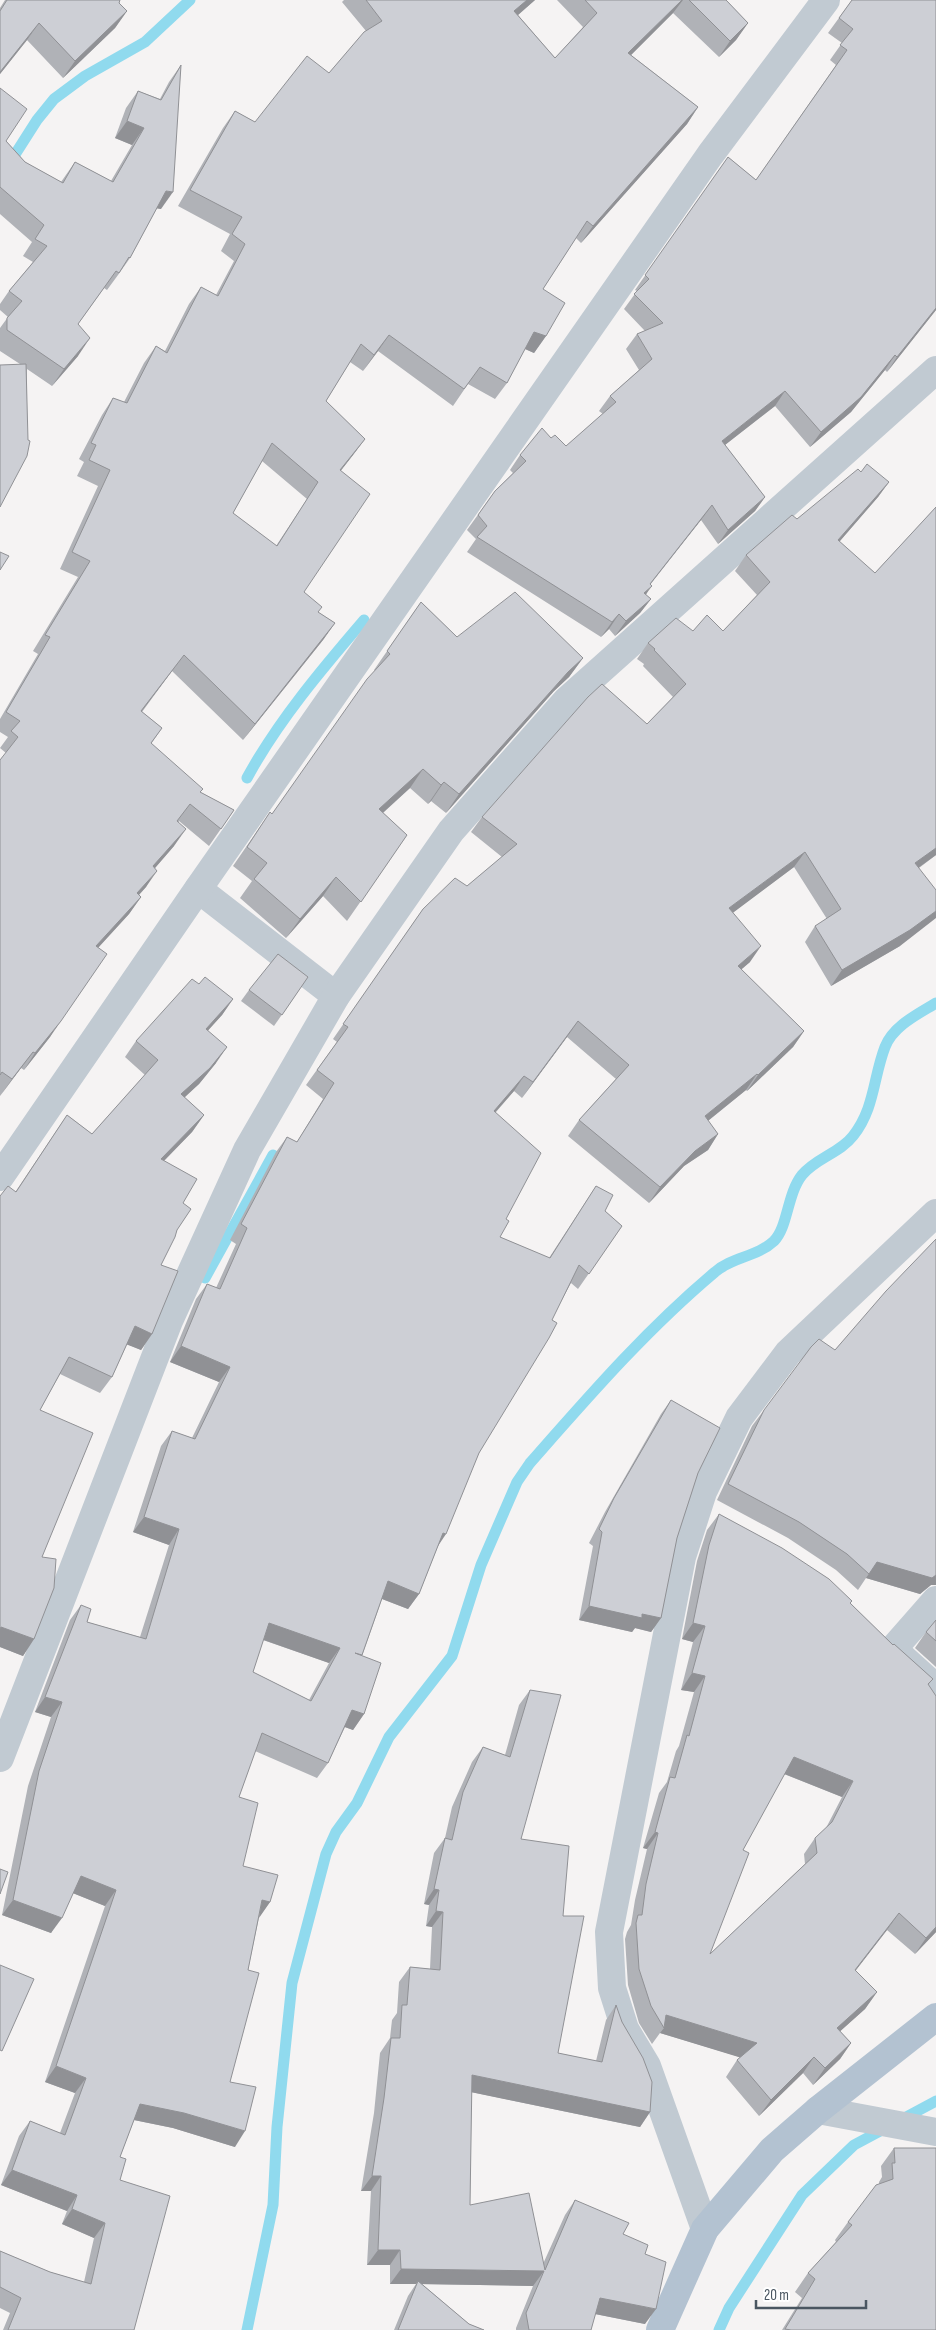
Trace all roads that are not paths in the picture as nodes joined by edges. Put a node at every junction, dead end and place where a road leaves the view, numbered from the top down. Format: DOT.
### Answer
graph roads {
  1 [pos="826,0"];
  2 [pos="936,370"];
  3 [pos="198,889"];
  4 [pos="336,996"];
  5 [pos="0,1177"];
  6 [pos="936,1212"];
  7 [pos="698,1507"];
  8 [pos="722,1520"];
  9 [pos="936,1600"];
  10 [pos="936,1688"];
  11 [pos="0,1758"];
  12 [pos="936,2017"];
  13 [pos="818,2110"];
  14 [pos="936,2132"];
  15 [pos="705,2229"];
  16 [pos="660,2330"];
  1 -- 3 [label="street"];
  2 -- 4 [label="street"];
  3 -- 4 [label="street"];
  3 -- 5 [label="street"];
  4 -- 11 [label="street"];
  6 -- 7 [label="street"];
  7 -- 8 [label="street"];
  7 -- 15 [label="street"];
  9 -- 10 [label="street"];
  12 -- 13 [label="main road"];
  13 -- 14 [label="street"];
  13 -- 15 [label="main road"];
  15 -- 16 [label="main road"];
}
